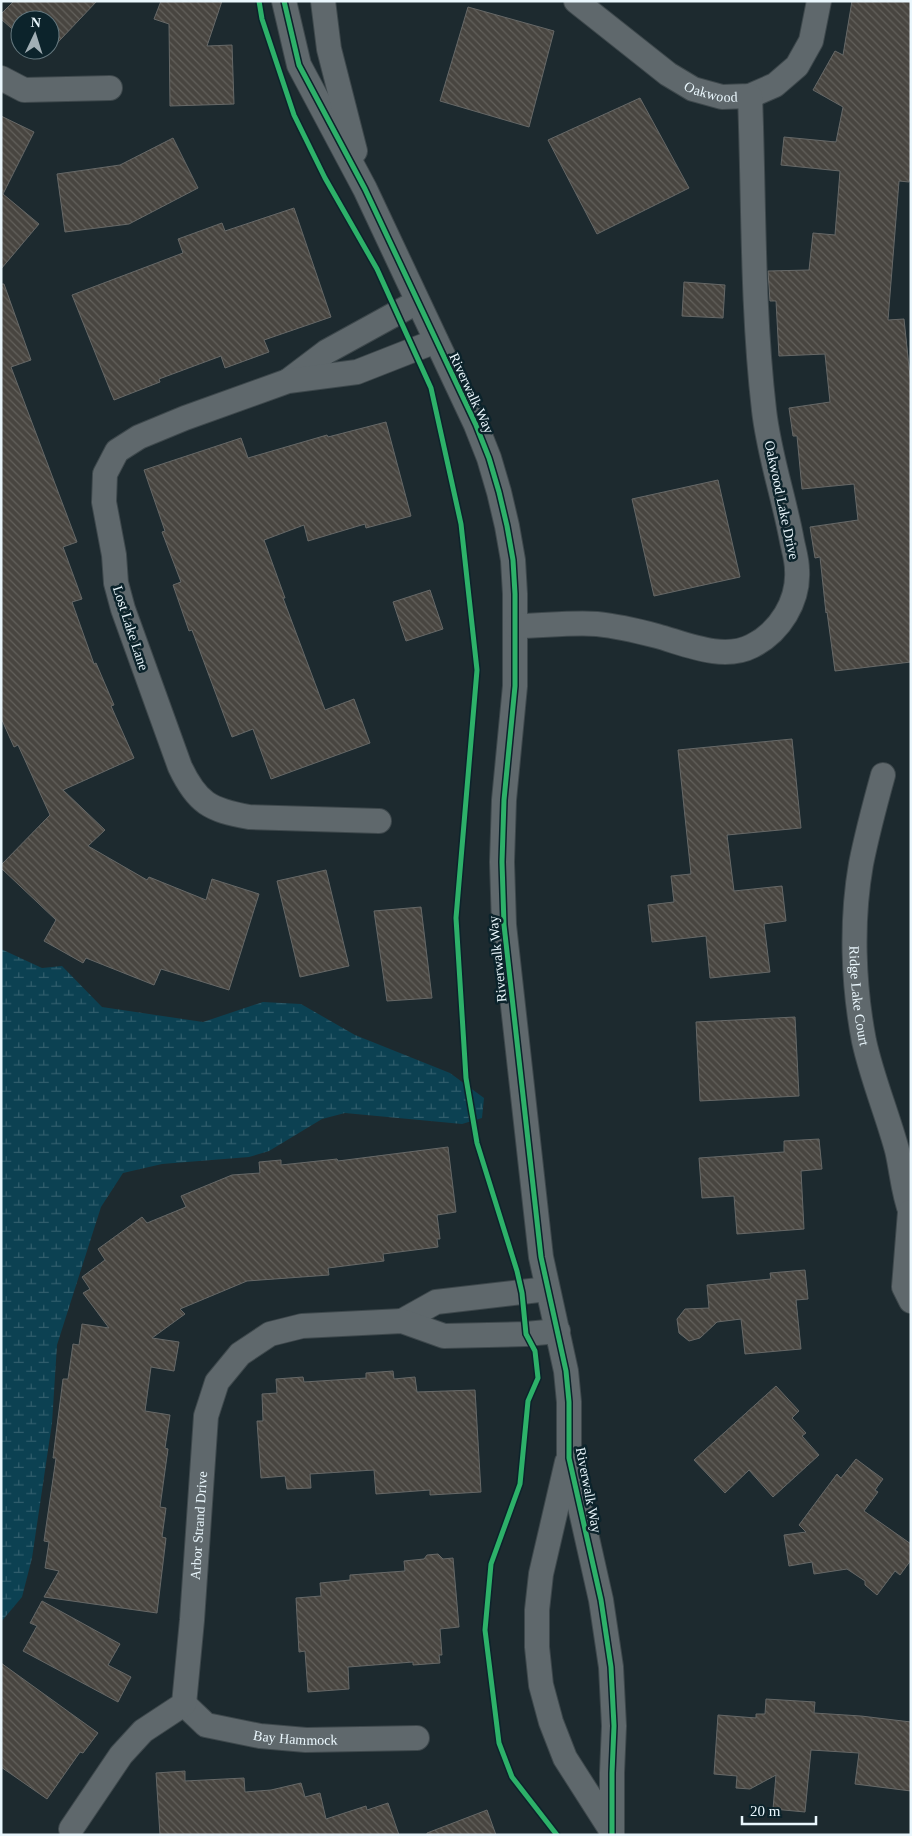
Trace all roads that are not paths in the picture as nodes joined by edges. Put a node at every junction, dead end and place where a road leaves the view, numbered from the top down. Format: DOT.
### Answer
graph roads {
  1 [pos="284,1"];
  2 [pos="323,1"];
  3 [pos="576,1"];
  4 [pos="819,1"];
  5 [pos="1,78"];
  6 [pos="110,88"];
  7 [pos="750,96"];
  8 [pos="365,189"];
  9 [pos="417,302"];
  10 [pos="436,341"];
  11 [pos="288,381"];
  12 [pos="516,626"];
  13 [pos="883,775"];
  14 [pos="379,821"];
  15 [pos="910,1212"];
  16 [pos="547,1290"];
  17 [pos="911,1301"];
  18 [pos="402,1322"];
  19 [pos="558,1331"];
  20 [pos="568,1458"];
  21 [pos="184,1704"];
  22 [pos="417,1738"];
  23 [pos="71,1829"];
  24 [pos="611,1832"];
  1 -- 8 [label="street, Riverwalk Way"];
  2 -- 8 [label="street, Riverwalk Way"];
  3 -- 7 [label="street, Oakwood"];
  4 -- 7 [label="street, Oakwood"];
  5 -- 6 [label="street"];
  7 -- 12 [label="street, Oakwood Lake Drive"];
  8 -- 9 [label="street, Riverwalk Way"];
  9 -- 10 [label="street, Riverwalk Way"];
  9 -- 11 [label="street, Lost Lake Lane"];
  10 -- 11 [label="street, Lost Lake Lane"];
  10 -- 12 [label="street, Riverwalk Way"];
  11 -- 14 [label="street, Lost Lake Lane"];
  12 -- 16 [label="street, Riverwalk Way"];
  13 -- 15 [label="street, Ridge Lake Court"];
  15 -- 17 [label="street, Ridge Lake Court"];
  16 -- 18 [label="street, Arbor Strand Drive"];
  16 -- 19 [label="street, Riverwalk Way"];
  18 -- 19 [label="street, Arbor Strand Drive"];
  18 -- 21 [label="street, Arbor Strand Drive"];
  19 -- 20 [label="street, Riverwalk Way"];
  20 -- 24 [label="street, Riverwalk Way"];
  20 -- 24 [label="street, Riverwalk Way"];
  21 -- 22 [label="street, Bay Hammock"];
  21 -- 23 [label="street"];
}
